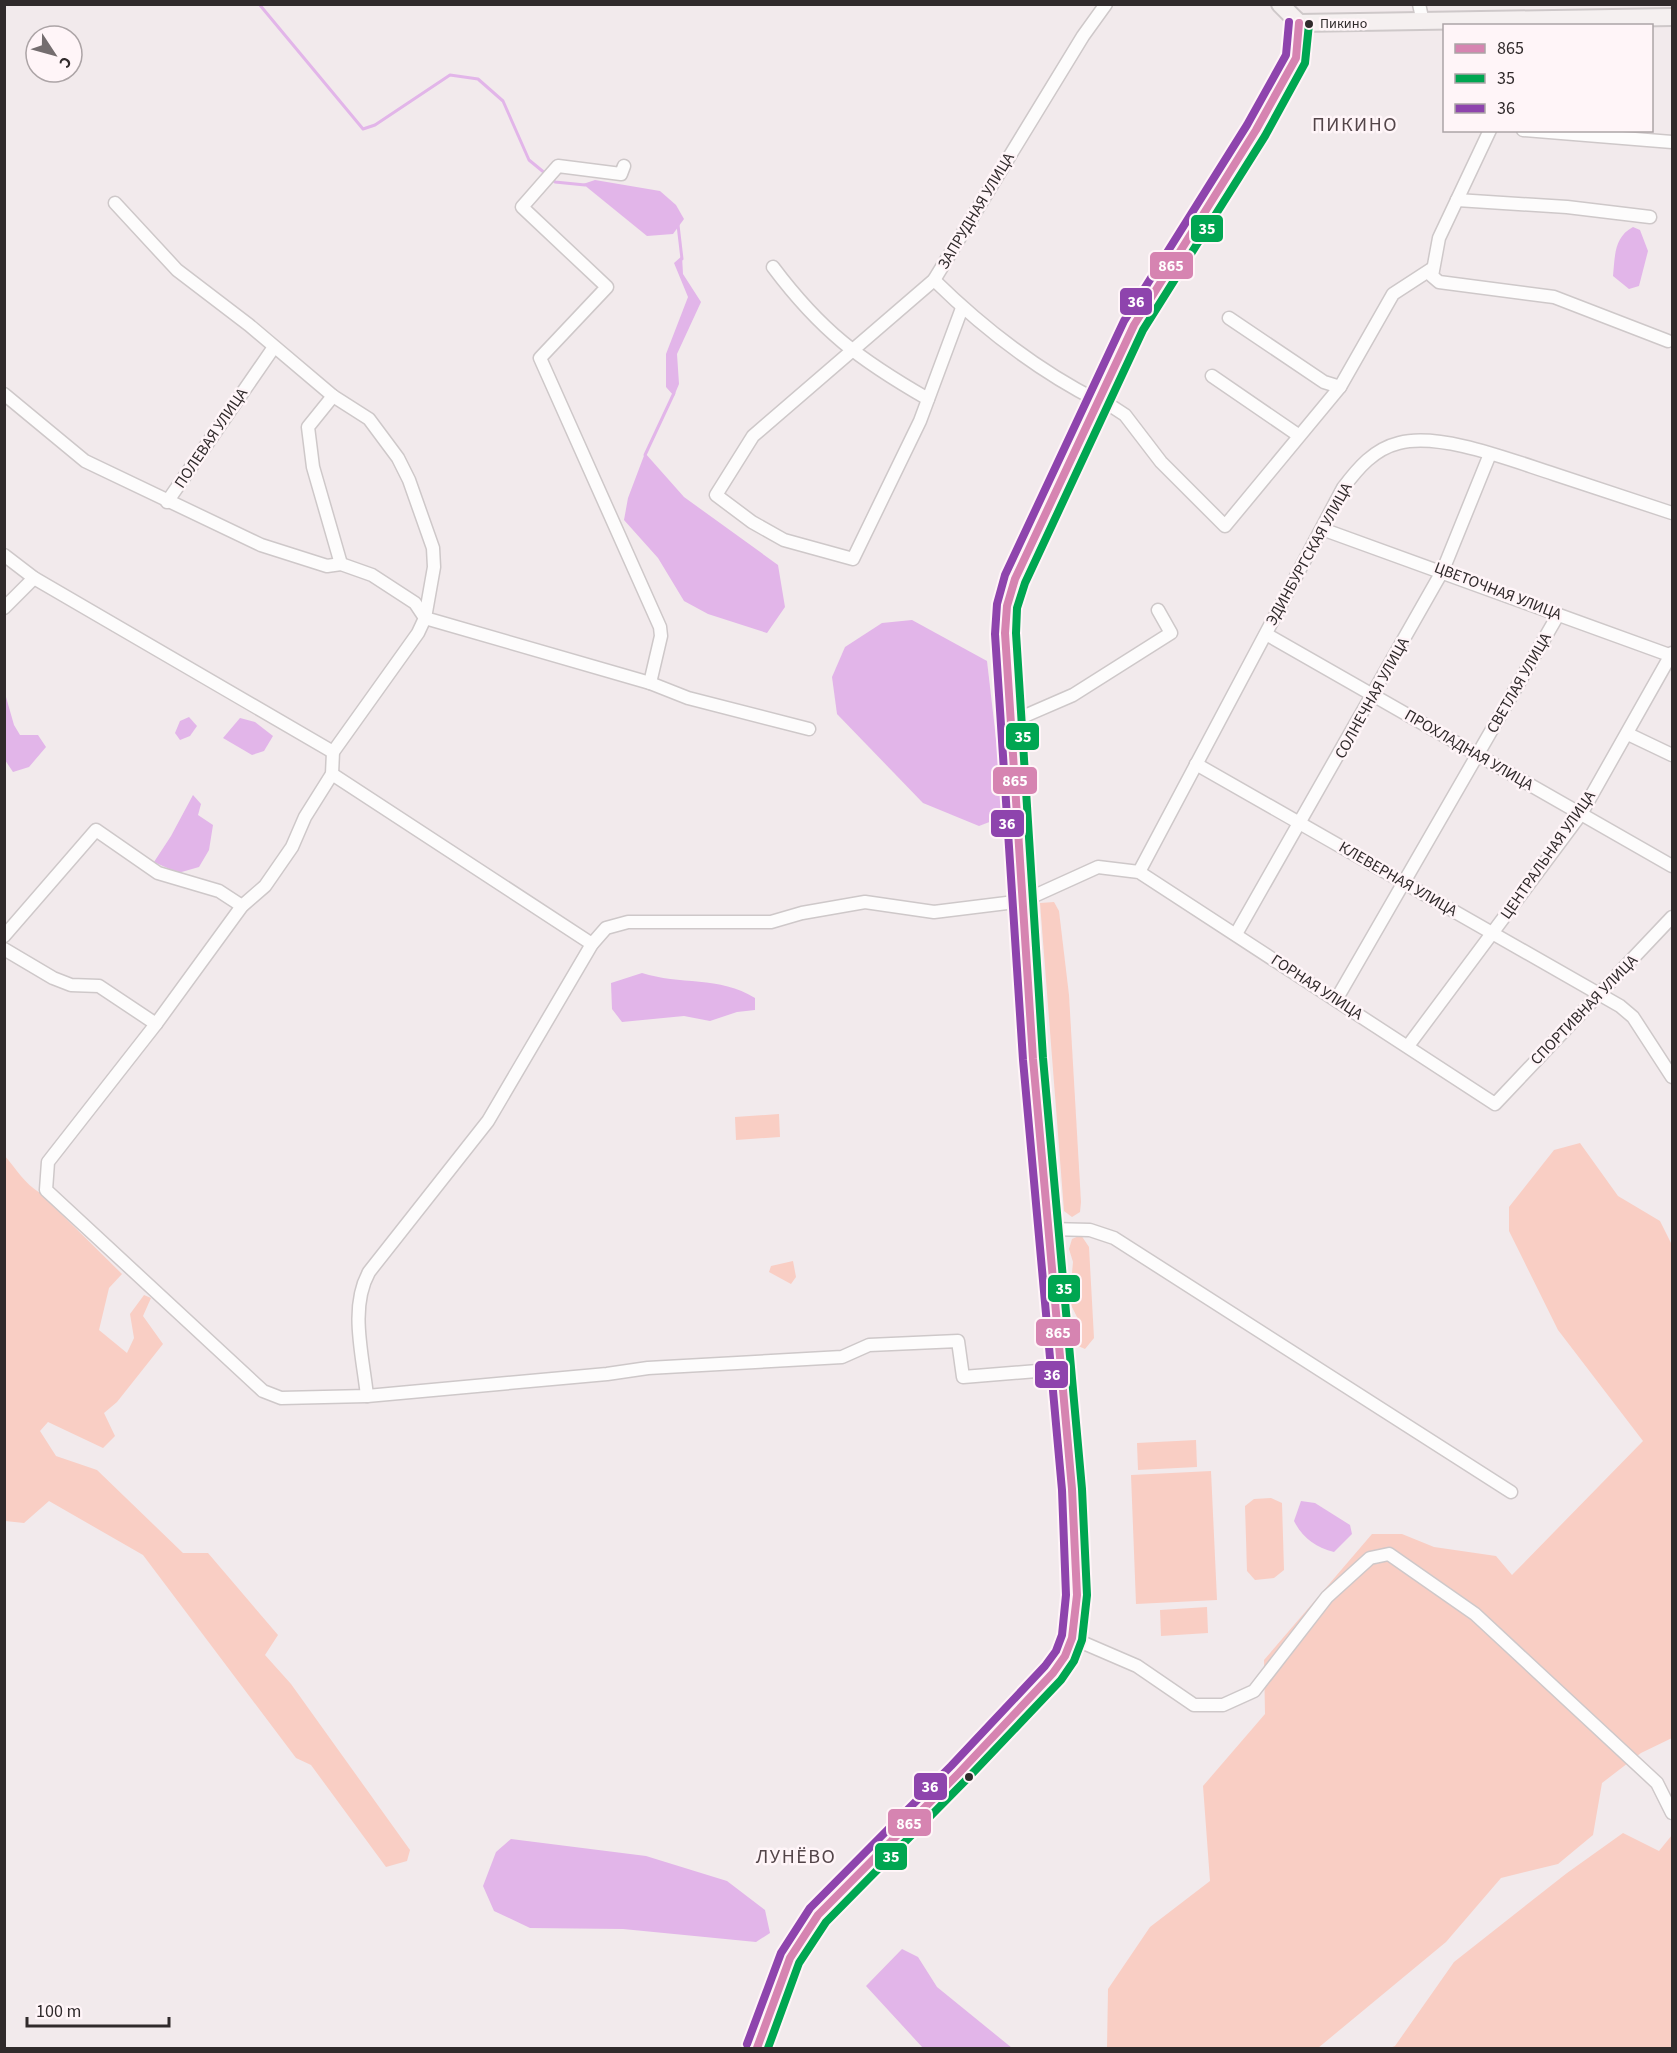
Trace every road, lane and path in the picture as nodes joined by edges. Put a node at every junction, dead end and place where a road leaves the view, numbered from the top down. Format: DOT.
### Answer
graph roads {
  1 [pos="1106,4"];
  2 [pos="1280,4"];
  3 [pos="1419,4"];
  4 [pos="1647,11"];
  5 [pos="1672,17"];
  6 [pos="1299,22"];
  7 [pos="1423,22"];
  8 [pos="1501,22"];
  9 [pos="1489,132"];
  10 [pos="1548,132"];
  11 [pos="1672,142"];
  12 [pos="624,166"];
  13 [pos="1457,200"];
  14 [pos="114,203"];
  15 [pos="1650,217"];
  16 [pos="773,267"];
  17 [pos="1433,268"];
  18 [pos="934,280"];
  19 [pos="962,308"];
  20 [pos="1229,318"];
  21 [pos="1668,341"];
  22 [pos="274,346"];
  23 [pos="850,350"];
  24 [pos="1212,376"];
  25 [pos="1340,387"];
  26 [pos="4,394"];
  27 [pos="333,396"];
  28 [pos="928,399"];
  29 [pos="1098,399"];
  30 [pos="1298,435"];
  31 [pos="1490,453"];
  32 [pos="167,502"];
  33 [pos="1672,513"];
  34 [pos="1322,529"];
  35 [pos="4,555"];
  36 [pos="341,564"];
  37 [pos="1443,570"];
  38 [pos="34,578"];
  39 [pos="4,608"];
  40 [pos="1158,610"];
  41 [pos="1558,615"];
  42 [pos="425,618"];
  43 [pos="1266,634"];
  44 [pos="1672,655"];
  45 [pos="650,683"];
  46 [pos="1374,695"];
  47 [pos="1013,722"];
  48 [pos="809,729"];
  49 [pos="1628,734"];
  50 [pos="333,753"];
  51 [pos="1477,755"];
  52 [pos="1672,755"];
  53 [pos="1196,764"];
  54 [pos="332,774"];
  55 [pos="1581,814"];
  56 [pos="1301,824"];
  57 [pos="1672,866"];
  58 [pos="1139,872"];
  59 [pos="1403,883"];
  60 [pos="1023,901"];
  61 [pos="242,906"];
  62 [pos="1672,917"];
  63 [pos="1492,933"];
  64 [pos="1236,934"];
  65 [pos="4,936"];
  66 [pos="592,944"];
  67 [pos="4,949"];
  68 [pos="1599,994"];
  69 [pos="1336,1000"];
  70 [pos="156,1024"];
  71 [pos="1408,1046"];
  72 [pos="1672,1077"];
  73 [pos="1495,1104"];
  74 [pos="1049,1229"];
  75 [pos="1061,1369"];
  76 [pos="366,1396"];
  77 [pos="1511,1492"];
  78 [pos="1072,1638"];
  79 [pos="1672,1813"];
  80 [pos="757,2049"];
  1 -- 18 [label="street, ЗАПРУДНАЯ УЛИЦА"];
  2 -- 6 [label="main road"];
  3 -- 7 [label="street"];
  4 -- 5 [label="main road"];
  4 -- 8 [label="main road"];
  6 -- 7 [label="main road"];
  6 -- 29 [label="street"];
  7 -- 8 [label="main road"];
  9 -- 13 [label="street"];
  10 -- 11 [label="street"];
  12 -- 45 [label="street"];
  13 -- 15 [label="street"];
  13 -- 17 [label="street"];
  14 -- 22 [label="street"];
  16 -- 23 [label="street"];
  17 -- 21 [label="street"];
  17 -- 25 [label="street"];
  18 -- 19 [label="street"];
  18 -- 23 [label="street, ЗАПРУДНАЯ УЛИЦА"];
  19 -- 28 [label="street"];
  19 -- 29 [label="street"];
  20 -- 25 [label="street"];
  22 -- 27 [label="street"];
  22 -- 32 [label="street, ПОЛЕВАЯ УЛИЦА"];
  23 -- 28 [label="street"];
  23 -- 28 [label="street, ЗАПРУДНАЯ УЛИЦА"];
  24 -- 30 [label="street"];
  25 -- 30 [label="street"];
  26 -- 32 [label="street"];
  27 -- 36 [label="street"];
  27 -- 42 [label="street"];
  29 -- 30 [label="street"];
  29 -- 47 [label="street"];
  31 -- 33 [label="street, ЭДИНБУРГСКАЯ УЛИЦА"];
  31 -- 34 [label="street, ЭДИНБУРГСКАЯ УЛИЦА"];
  31 -- 37 [label="street, СОЛНЕЧНАЯ УЛИЦА"];
  32 -- 36 [label="street"];
  34 -- 37 [label="street, ЦВЕТОЧНАЯ УЛИЦА"];
  34 -- 43 [label="street, ЭДИНБУРГСКАЯ УЛИЦА"];
  35 -- 38 [label="street"];
  36 -- 42 [label="street"];
  37 -- 41 [label="street, ЦВЕТОЧНАЯ УЛИЦА"];
  37 -- 46 [label="street, СОЛНЕЧНАЯ УЛИЦА"];
  38 -- 39 [label="street"];
  38 -- 50 [label="street"];
  40 -- 47 [label="street"];
  41 -- 44 [label="street, ЦВЕТОЧНАЯ УЛИЦА"];
  41 -- 51 [label="street, СВЕТЛАЯ УЛИЦА"];
  42 -- 45 [label="street"];
  42 -- 50 [label="street"];
  43 -- 46 [label="street, ПРОХЛАДНАЯ УЛИЦА"];
  43 -- 53 [label="street, ЭДИНБУРГСКАЯ УЛИЦА"];
  44 -- 49 [label="street, ЦЕНТРАЛЬНАЯ УЛИЦА"];
  45 -- 48 [label="street"];
  46 -- 51 [label="street, ПРОХЛАДНАЯ УЛИЦА"];
  46 -- 56 [label="street, СОЛНЕЧНАЯ УЛИЦА"];
  47 -- 60 [label="street"];
  49 -- 52 [label="street"];
  49 -- 55 [label="street, ЦЕНТРАЛЬНАЯ УЛИЦА"];
  50 -- 54 [label="street"];
  51 -- 55 [label="street, ПРОХЛАДНАЯ УЛИЦА"];
  51 -- 59 [label="street, СВЕТЛАЯ УЛИЦА"];
  53 -- 56 [label="street, КЛЕВЕРНАЯ УЛИЦА"];
  53 -- 58 [label="street, ЭДИНБУРГСКАЯ УЛИЦА"];
  54 -- 61 [label="street"];
  54 -- 66 [label="street"];
  55 -- 57 [label="street, ПРОХЛАДНАЯ УЛИЦА"];
  55 -- 63 [label="street, ЦЕНТРАЛЬНАЯ УЛИЦА"];
  56 -- 59 [label="street, КЛЕВЕРНАЯ УЛИЦА"];
  56 -- 64 [label="street, СОЛНЕЧНАЯ УЛИЦА"];
  58 -- 60 [label="street"];
  58 -- 64 [label="street, ГОРНАЯ УЛИЦА"];
  59 -- 63 [label="street, КЛЕВЕРНАЯ УЛИЦА"];
  59 -- 69 [label="street, СВЕТЛАЯ УЛИЦА"];
  60 -- 66 [label="street"];
  60 -- 74 [label="street"];
  61 -- 65 [label="street"];
  61 -- 70 [label="street"];
  62 -- 68 [label="street, СПОРТИВНАЯ УЛИЦА"];
  63 -- 68 [label="street, КЛЕВЕРНАЯ УЛИЦА"];
  63 -- 71 [label="street, ЦЕНТРАЛЬНАЯ УЛИЦА"];
  64 -- 69 [label="street, ГОРНАЯ УЛИЦА"];
  66 -- 76 [label="street"];
  67 -- 70 [label="street"];
  68 -- 72 [label="street, КЛЕВЕРНАЯ УЛИЦА"];
  68 -- 73 [label="street, СПОРТИВНАЯ УЛИЦА"];
  69 -- 71 [label="street, ГОРНАЯ УЛИЦА"];
  70 -- 76 [label="street"];
  71 -- 73 [label="street, ГОРНАЯ УЛИЦА"];
  74 -- 75 [label="street"];
  74 -- 77 [label="street"];
  75 -- 76 [label="street"];
  75 -- 78 [label="street"];
  78 -- 79 [label="street"];
  78 -- 80 [label="street"];
}
